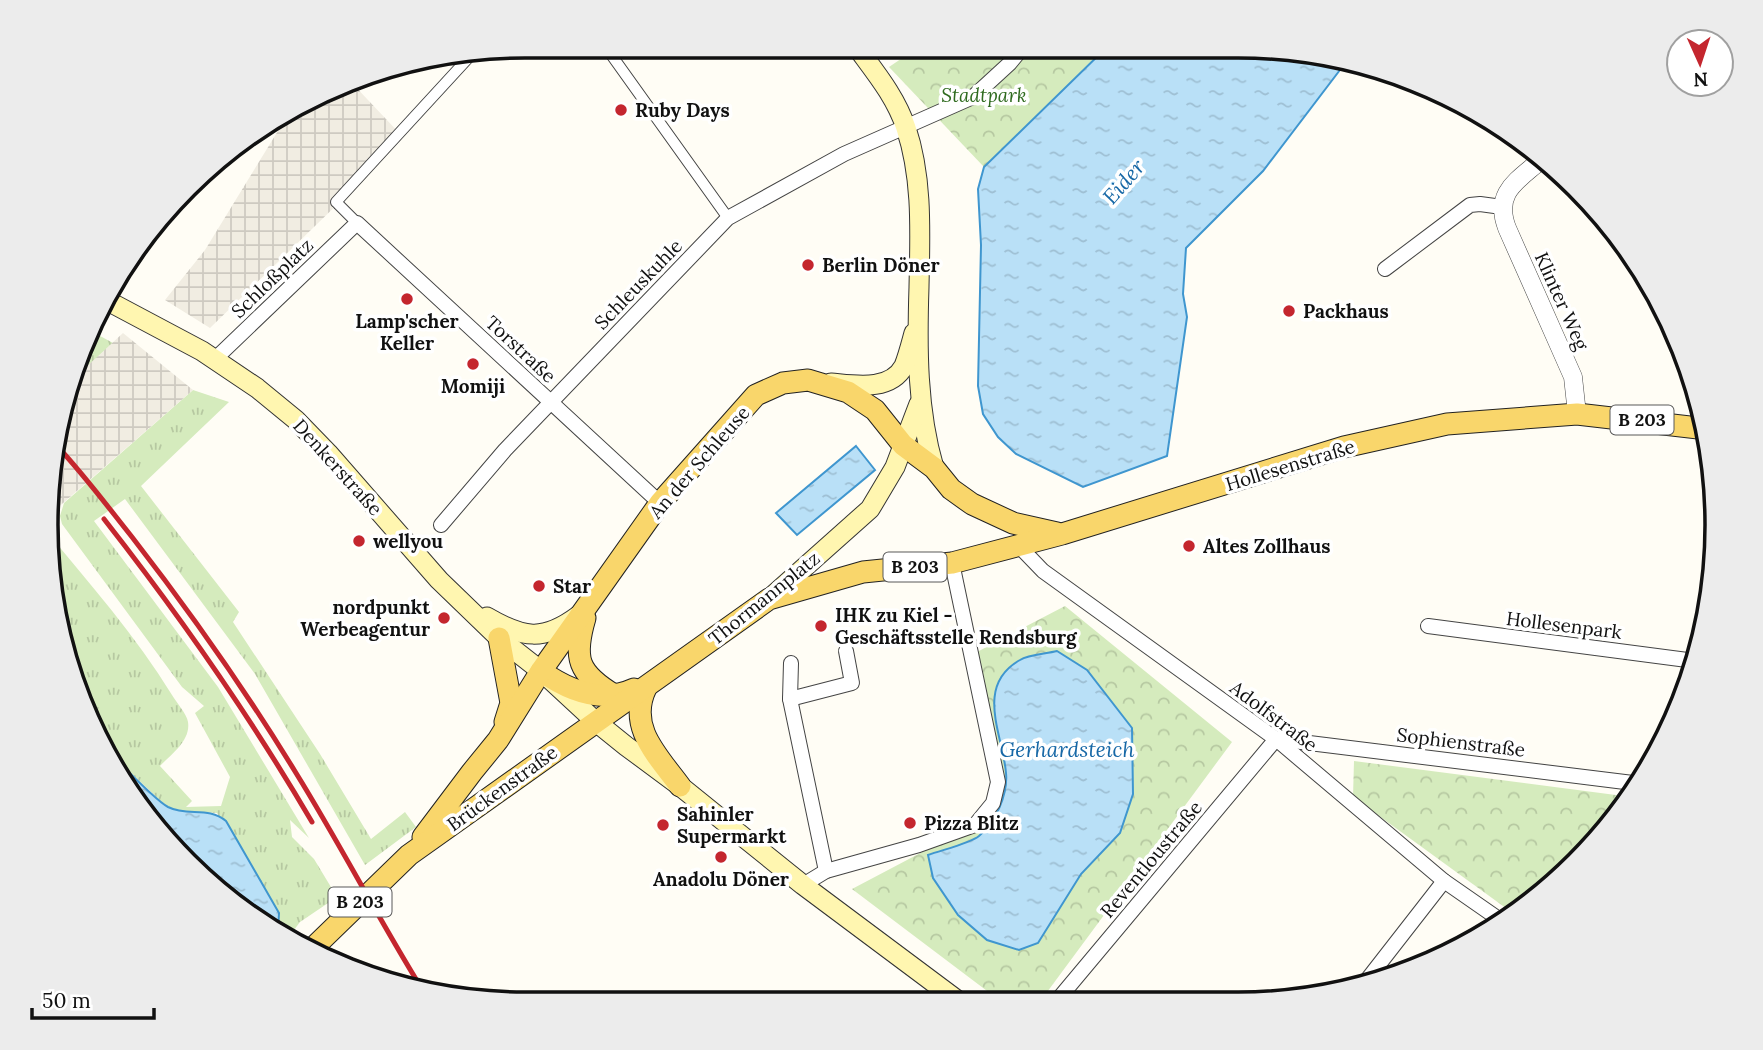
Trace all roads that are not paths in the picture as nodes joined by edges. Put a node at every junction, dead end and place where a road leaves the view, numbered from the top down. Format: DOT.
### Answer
graph roads {
  1 [pos="615,58"];
  2 [pos="865,58"];
  3 [pos="1014,58"];
  4 [pos="465,62"];
  5 [pos="906,127"];
  6 [pos="1535,165"];
  7 [pos="1502,207"];
  8 [pos="728,218"];
  9 [pos="357,223"];
  10 [pos="1385,269"];
  11 [pos="113,304"];
  12 [pos="918,319"];
  13 [pos="214,360"];
  14 [pos="808,380"];
  15 [pos="921,400"];
  16 [pos="551,403"];
  17 [pos="1577,414"];
  18 [pos="1694,428"];
  19 [pos="903,446"];
  20 [pos="934,468"];
  21 [pos="660,503"];
  22 [pos="441,525"];
  23 [pos="1062,534"];
  24 [pos="1018,545"];
  25 [pos="952,563"];
  26 [pos="769,599"];
  27 [pos="466,604"];
  28 [pos="587,609"];
  29 [pos="1428,626"];
  30 [pos="580,635"];
  31 [pos="499,638"];
  32 [pos="846,651"];
  33 [pos="1685,660"];
  34 [pos="791,663"];
  35 [pos="541,671"];
  36 [pos="648,686"];
  37 [pos="577,692"];
  38 [pos="615,695"];
  39 [pos="790,699"];
  40 [pos="592,718"];
  41 [pos="1276,739"];
  42 [pos="498,740"];
  43 [pos="1629,782"];
  44 [pos="680,786"];
  45 [pos="410,855"];
  46 [pos="826,871"];
  47 [pos="1444,881"];
  48 [pos="803,885"];
  49 [pos="1495,916"];
  50 [pos="318,944"];
  51 [pos="1374,971"];
  52 [pos="946,992"];
  53 [pos="1064,992"];
  1 -- 8 [label="street"];
  2 -- 5 [label="main road"];
  3 -- 5 [label="street, Schleuskuhle"];
  4 -- 9 [label="street"];
  5 -- 8 [label="street, Schleuskuhle"];
  5 -- 12 [label="main road"];
  6 -- 7 [label="street"];
  7 -- 10 [label="street"];
  7 -- 17 [label="street, Klinter Weg"];
  8 -- 16 [label="street, Schleuskuhle"];
  9 -- 13 [label="street, Schloßplatz"];
  9 -- 16 [label="street, Torstraße"];
  11 -- 13 [label="main road, Denkerstraße"];
  12 -- 14 [label="main road"];
  12 -- 15 [label="main road"];
  13 -- 27 [label="main road, Denkerstraße"];
  14 -- 19 [label="main road, An der Schleuse / B 203"];
  14 -- 21 [label="main road, An der Schleuse / B 203"];
  15 -- 19 [label="main road, Thormannplatz"];
  15 -- 20 [label="main road"];
  16 -- 21 [label="street, Torstraße"];
  16 -- 22 [label="street, Schleuskuhle"];
  17 -- 18 [label="main road, Hollesenstraße / B 203"];
  17 -- 23 [label="main road, Hollesenstraße / B 203"];
  19 -- 20 [label="main road, Hollesenstraße / B 203"];
  19 -- 26 [label="main road, Thormannplatz"];
  20 -- 23 [label="main road, Hollesenstraße / B 203"];
  21 -- 28 [label="main road, An der Schleuse / B 203"];
  23 -- 24 [label="main road, B 203"];
  24 -- 25 [label="main road, B 203"];
  24 -- 41 [label="street, Adolfstraße"];
  25 -- 26 [label="main road, B 203"];
  25 -- 46 [label="street"];
  26 -- 36 [label="main road, Thormannplatz / B 203"];
  27 -- 28 [label="main road"];
  27 -- 31 [label="main road, Denkerstraße"];
  28 -- 30 [label="main road"];
  28 -- 35 [label="main road, An der Schleuse / B 203"];
  29 -- 33 [label="street, Hollesenpark"];
  30 -- 37 [label="main road"];
  30 -- 38 [label="main road"];
  31 -- 35 [label="main road, Denkerstraße"];
  31 -- 42 [label="main road"];
  32 -- 39 [label="street"];
  34 -- 39 [label="street"];
  35 -- 37 [label="main road"];
  35 -- 40 [label="main road"];
  35 -- 42 [label="main road, Brückenstraße / B 203"];
  36 -- 38 [label="main road"];
  36 -- 40 [label="main road, Thormannplatz / B 203"];
  36 -- 44 [label="main road"];
  37 -- 38 [label="main road"];
  37 -- 40 [label="main road"];
  39 -- 46 [label="street"];
  40 -- 44 [label="main road"];
  40 -- 45 [label="main road, Brückenstraße / B 203"];
  41 -- 43 [label="street, Sophienstraße"];
  41 -- 47 [label="street, Adolfstraße"];
  41 -- 53 [label="street, Reventloustraße"];
  42 -- 45 [label="main road, Brückenstraße / B 203"];
  44 -- 48 [label="main road"];
  45 -- 50 [label="main road, Brückenstraße / B 203"];
  46 -- 48 [label="street"];
  47 -- 49 [label="street, Adolfstraße"];
  47 -- 51 [label="street"];
  48 -- 52 [label="main road"];
}
